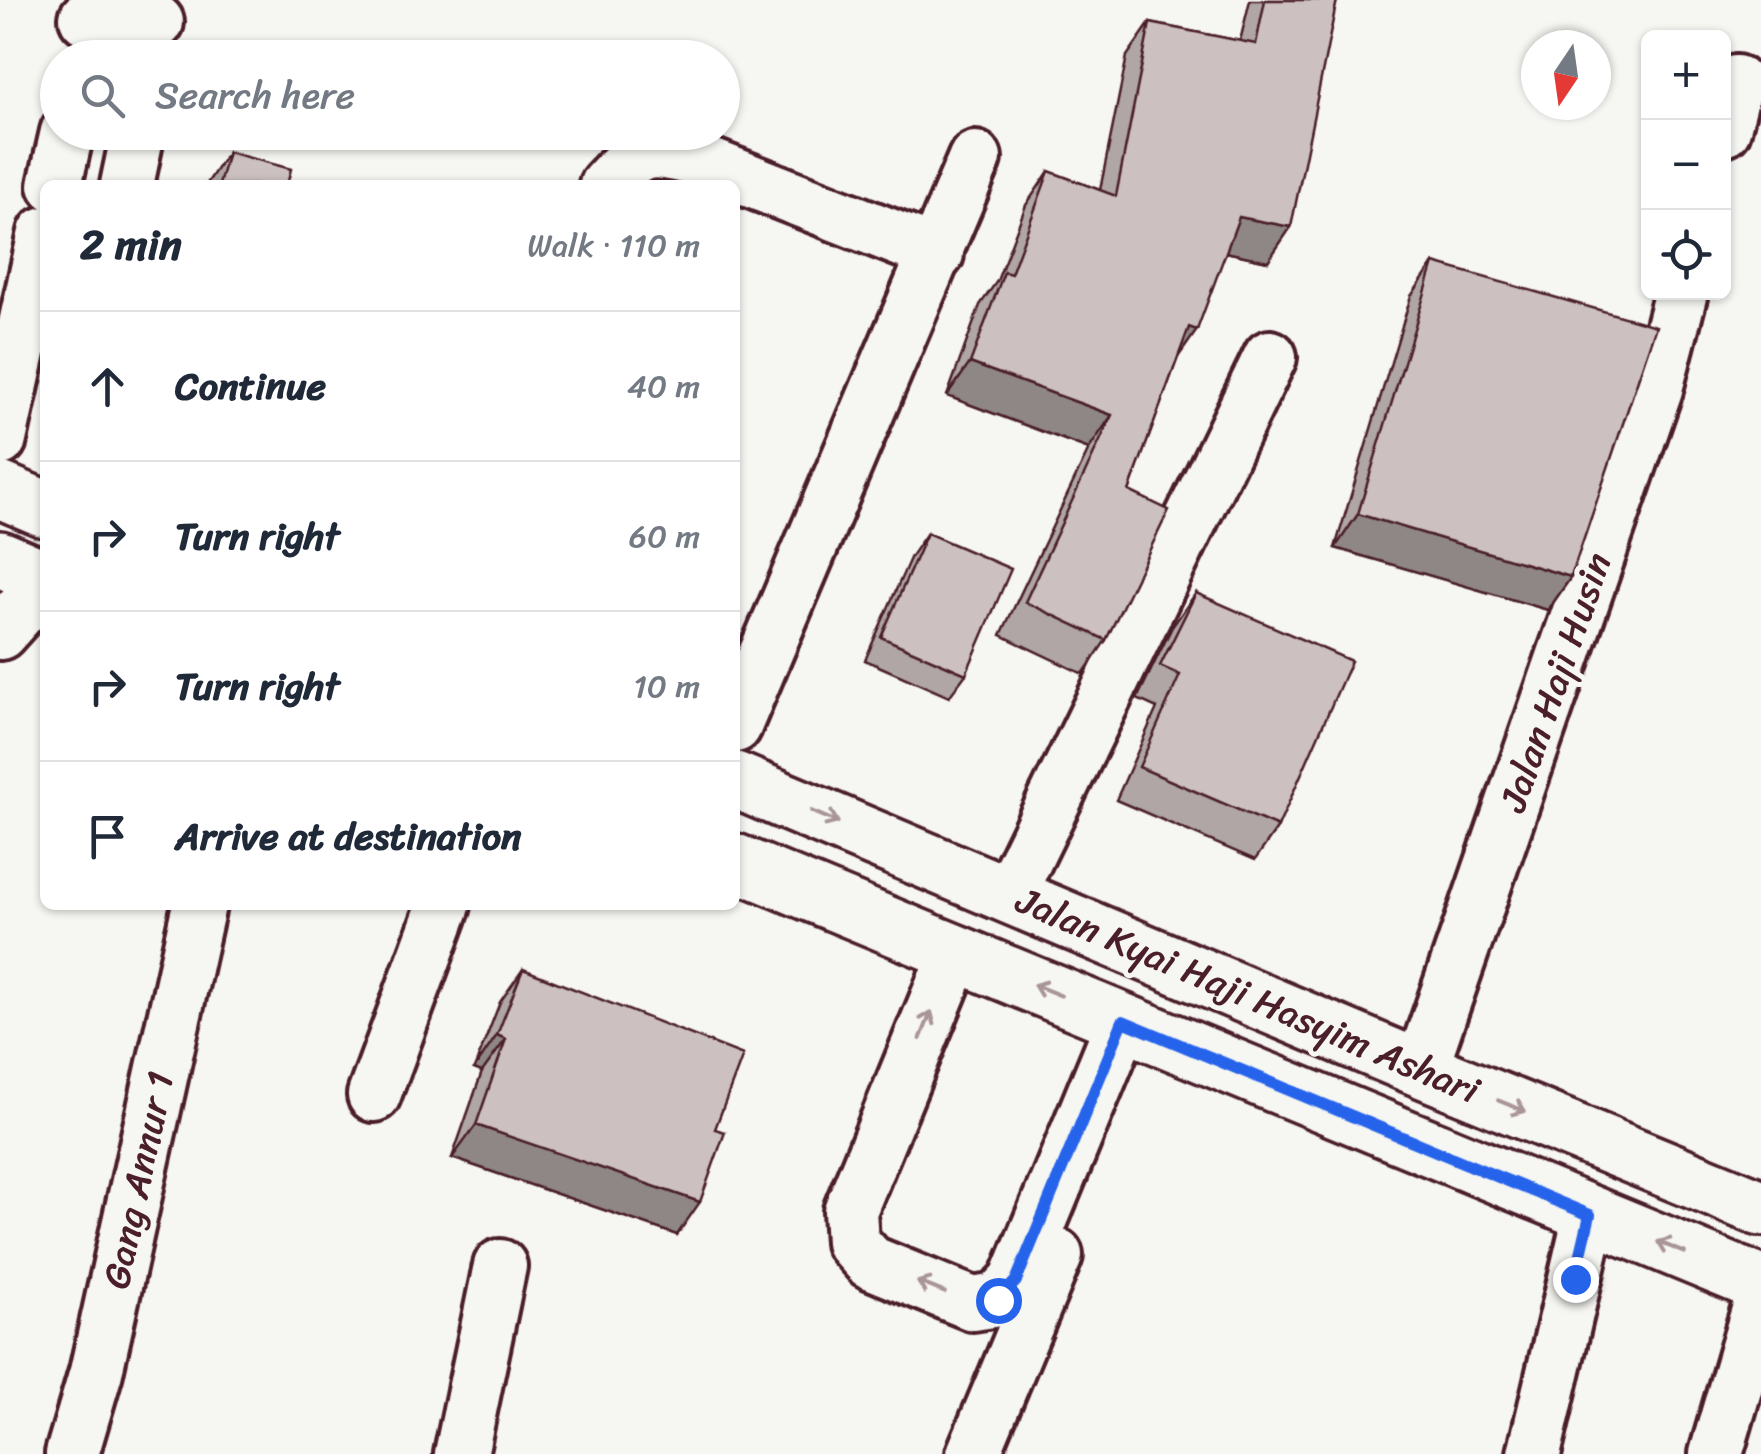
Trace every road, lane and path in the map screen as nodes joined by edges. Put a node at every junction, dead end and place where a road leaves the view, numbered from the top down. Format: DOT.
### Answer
graph roads {
  1 [pos="84,25"];
  2 [pos="156,26"];
  3 [pos="63,150"];
  4 [pos="134,150"];
  5 [pos="975,158"];
  6 [pos="57,180"];
  7 [pos="128,180"];
  8 [pos="611,180"];
  9 [pos="936,254"];
  10 [pos="40,256"];
  11 [pos="1679,300"];
  12 [pos="1270,357"];
  13 [pos="0,439"];
  14 [pos="0,490"];
  15 [pos="40,506"];
  16 [pos="0,559"];
  17 [pos="40,578"];
  18 [pos="40,586"];
  19 [pos="0,633"];
  20 [pos="740,714"];
  21 [pos="740,782"];
  22 [pos="740,864"];
  23 [pos="1009,894"];
  24 [pos="198,910"];
  25 [pos="442,910"];
  26 [pos="956,952"];
  27 [pos="1136,1026"];
  28 [pos="1421,1069"];
  29 [pos="374,1095"];
  30 [pos="1761,1208"];
  31 [pos="1590,1215"];
  32 [pos="500,1266"];
  33 [pos="1761,1284"];
  34 [pos="1761,1300"];
  35 [pos="72,1454"];
  36 [pos="461,1454"];
  37 [pos="973,1454"];
  38 [pos="1534,1454"];
  39 [pos="1716,1454"];
  1 -- 2 [label="street"];
  3 -- 6 [label="street"];
  4 -- 7 [label="street"];
  5 -- 9 [label="street"];
  8 -- 9 [label="street"];
  9 -- 20 [label="street"];
  10 -- 13 [label="street"];
  11 -- 28 [label="street, Jalan Haji Husin"];
  12 -- 23 [label="street"];
  14 -- 15 [label="main road"];
  16 -- 17 [label="main road"];
  18 -- 19 [label="street"];
  21 -- 23 [label="main road, Jalan Kyai Haji Hasyim Ashari, one-way"];
  22 -- 26 [label="main road, Jalan Kyai Haji Hasyim Ashari"];
  23 -- 28 [label="main road, Jalan Kyai Haji Hasyim Ashari"];
  24 -- 35 [label="street, Gang Annur 1"];
  25 -- 29 [label="street"];
  27 -- 26 [label="main road, Jalan Kyai Haji Hasyim Ashari, one-way"];
  27 -- 26 [label="street, one-way"];
  27 -- 31 [label="main road, Jalan Kyai Haji Hasyim Ashari"];
  27 -- 37 [label="street"];
  28 -- 30 [label="main road, Jalan Kyai Haji Hasyim Ashari, one-way"];
  33 -- 31 [label="main road, Jalan Kyai Haji Hasyim Ashari, one-way"];
  31 -- 38 [label="street"];
  32 -- 36 [label="street"];
  34 -- 39 [label="street"];
}
